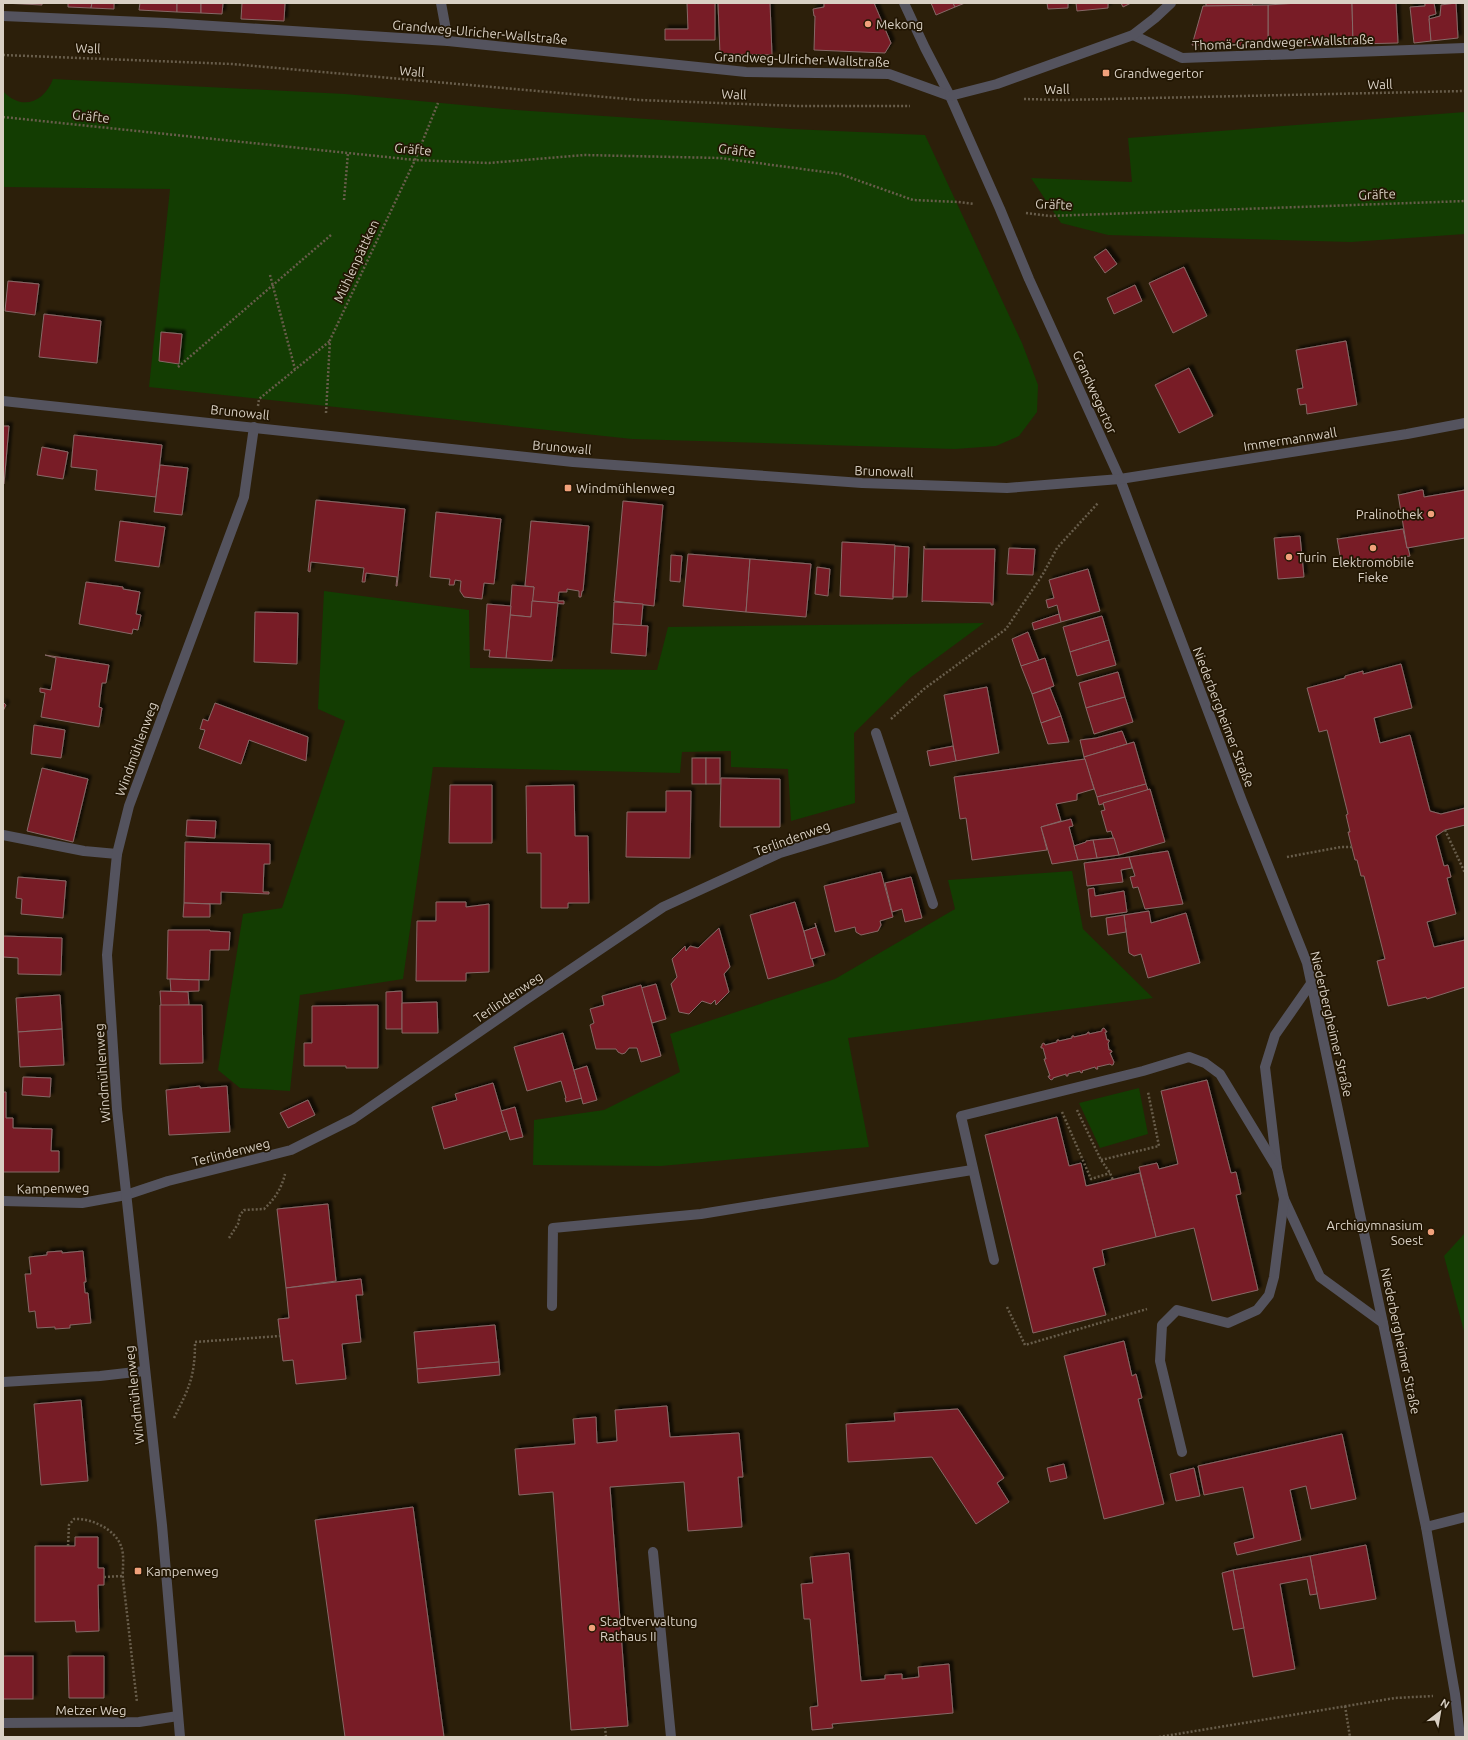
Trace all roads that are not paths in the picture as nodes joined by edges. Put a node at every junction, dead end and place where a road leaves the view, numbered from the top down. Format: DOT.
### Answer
graph roads {
  1 [pos="441,3"];
  2 [pos="904,3"];
  3 [pos="1171,3"];
  4 [pos="3,16"];
  5 [pos="1133,35"];
  6 [pos="448,41"];
  7 [pos="1465,48"];
  8 [pos="950,96"];
  9 [pos="3,401"];
  10 [pos="1465,423"];
  11 [pos="254,427"];
  12 [pos="1120,479"];
  13 [pos="876,733"];
  14 [pos="903,816"];
  15 [pos="3,835"];
  16 [pos="117,854"];
  17 [pos="933,904"];
  18 [pos="1312,982"];
  19 [pos="1277,1168"];
  20 [pos="972,1170"];
  21 [pos="126,1195"];
  22 [pos="1284,1199"];
  23 [pos="3,1202"];
  24 [pos="994,1260"];
  25 [pos="552,1306"];
  26 [pos="1384,1323"];
  27 [pos="144,1371"];
  28 [pos="3,1382"];
  29 [pos="1182,1452"];
  30 [pos="1465,1517"];
  31 [pos="1426,1527"];
  32 [pos="653,1552"];
  33 [pos="178,1716"];
  34 [pos="3,1723"];
  35 [pos="180,1737"];
  36 [pos="671,1737"];
  37 [pos="1460,1737"];
  1 -- 6 [label="street"];
  2 -- 8 [label="street, Grandwegertor"];
  3 -- 5 [label="street"];
  4 -- 6 [label="street, Grandweg-Ulricher-Wallstraße"];
  5 -- 7 [label="street, Thomä-Grandweger-Wallstraße"];
  5 -- 8 [label="street"];
  6 -- 8 [label="street, Grandweg-Ulricher-Wallstraße"];
  8 -- 12 [label="street, Grandwegertor"];
  9 -- 11 [label="street, Brunowall"];
  10 -- 12 [label="street, Immermannwall"];
  11 -- 12 [label="street, Brunowall"];
  11 -- 16 [label="street, Windmühlenweg"];
  12 -- 18 [label="street, Niederbergheimer Straße"];
  13 -- 14 [label="street"];
  14 -- 17 [label="street"];
  14 -- 21 [label="street, Terlindenweg"];
  15 -- 16 [label="street"];
  16 -- 21 [label="street, Windmühlenweg"];
  18 -- 19 [label="street"];
  18 -- 26 [label="street, Niederbergheimer Straße"];
  19 -- 20 [label="street"];
  19 -- 22 [label="street"];
  20 -- 24 [label="street"];
  20 -- 25 [label="street"];
  21 -- 23 [label="street, Kampenweg"];
  21 -- 27 [label="street, Windmühlenweg"];
  22 -- 26 [label="street"];
  22 -- 29 [label="street"];
  26 -- 31 [label="street, Niederbergheimer Straße"];
  27 -- 28 [label="street"];
  27 -- 33 [label="street, Windmühlenweg"];
  30 -- 31 [label="street"];
  31 -- 37 [label="street, Niederbergheimer Straße"];
  32 -- 36 [label="street"];
  33 -- 34 [label="street, Metzer Weg"];
  33 -- 35 [label="street, Windmühlenweg"];
}
